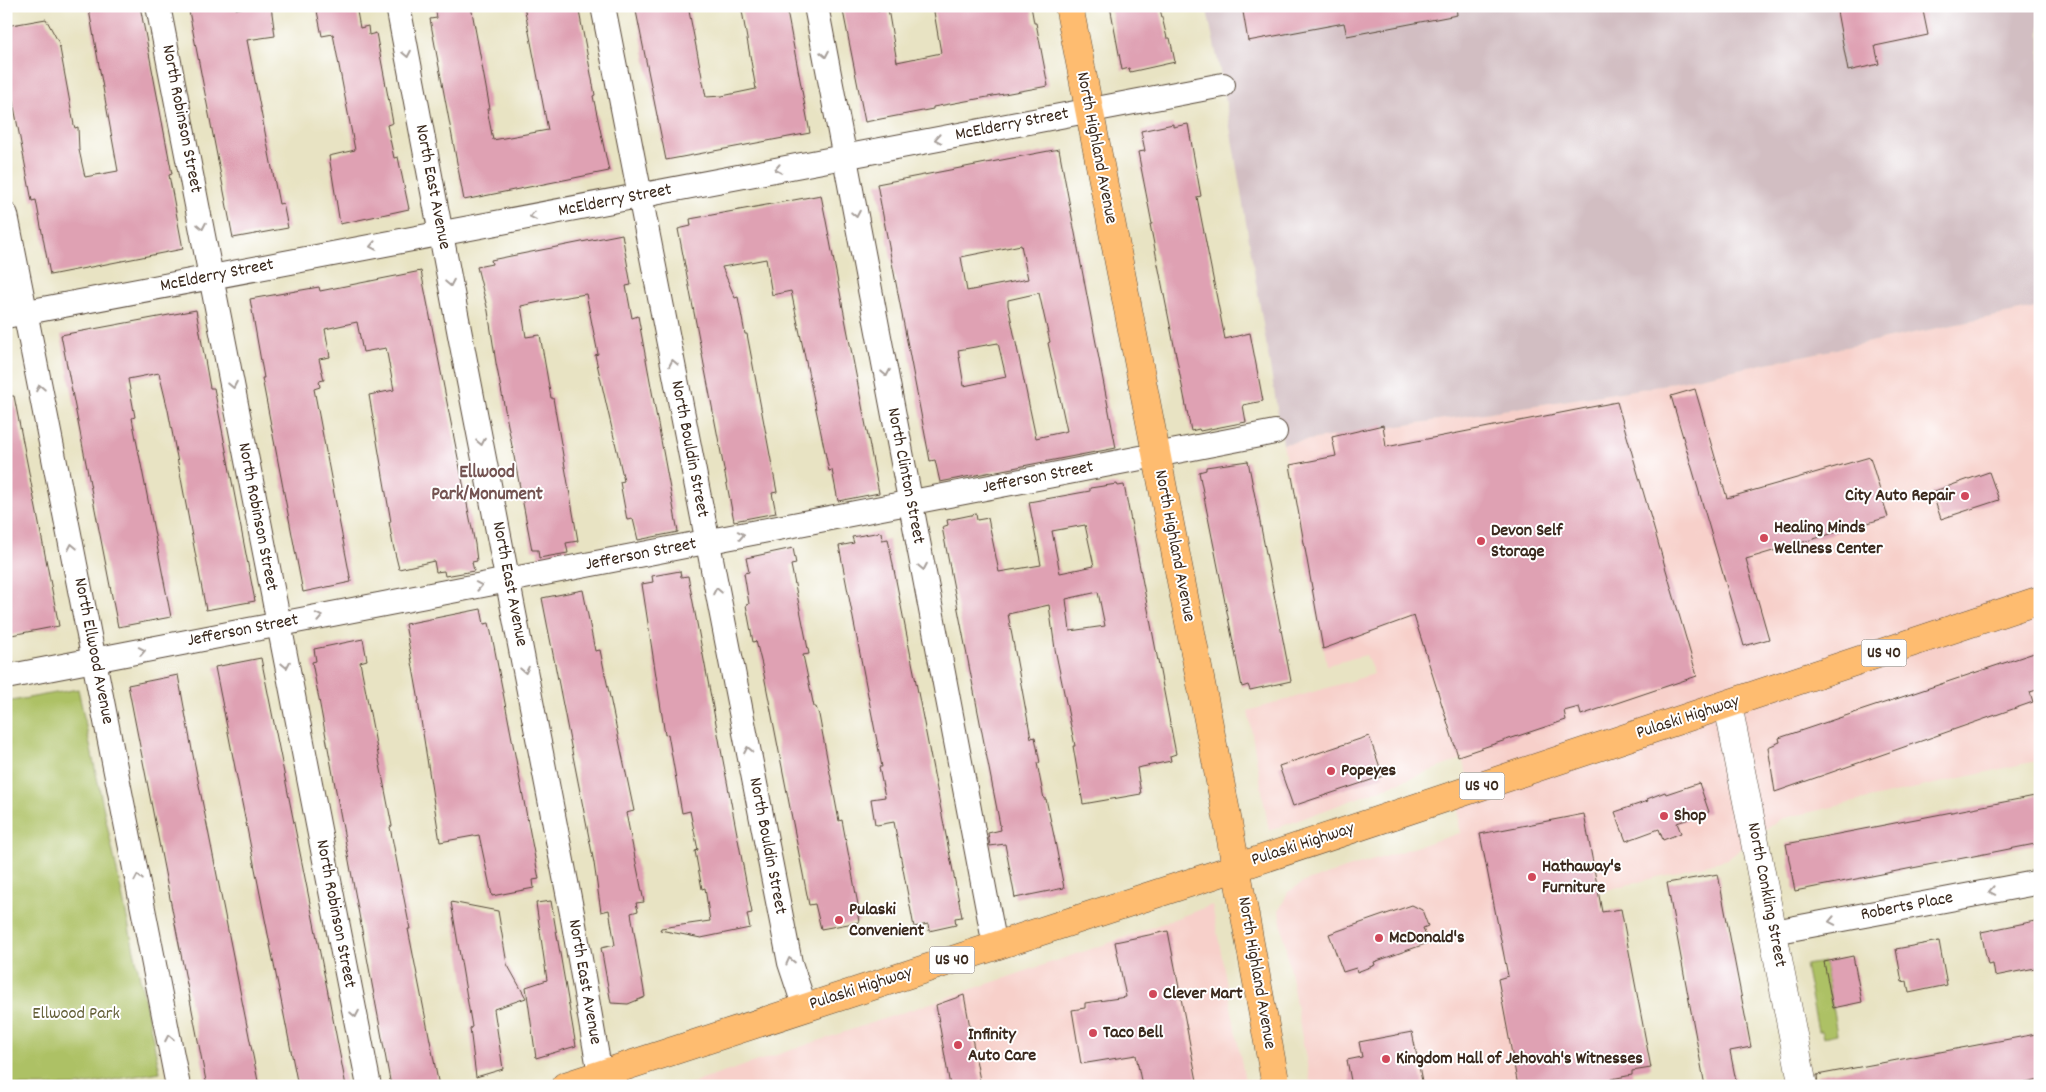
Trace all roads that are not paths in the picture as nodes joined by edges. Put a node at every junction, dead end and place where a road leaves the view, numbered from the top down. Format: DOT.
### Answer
graph roads {
  1 [pos="158,6"];
  2 [pos="398,6"];
  3 [pos="603,6"];
  4 [pos="816,6"];
  5 [pos="1069,6"];
  6 [pos="1223,85"];
  7 [pos="1089,110"];
  8 [pos="845,157"];
  9 [pos="640,196"];
  10 [pos="6,216"];
  11 [pos="441,234"];
  12 [pos="212,277"];
  13 [pos="16,314"];
  14 [pos="1275,432"];
  15 [pos="1156,455"];
  16 [pos="910,502"];
  17 [pos="707,542"];
  18 [pos="508,580"];
  19 [pos="2040,600"];
  20 [pos="278,624"];
  21 [pos="94,660"];
  22 [pos="6,677"];
  23 [pos="1728,705"];
  24 [pos="1236,868"];
  25 [pos="2040,882"];
  26 [pos="1774,932"];
  27 [pos="996,946"];
  28 [pos="804,1008"];
  29 [pos="600,1074"];
  30 [pos="178,1086"];
  31 [pos="369,1086"];
  32 [pos="565,1086"];
  33 [pos="1276,1086"];
  34 [pos="1803,1086"];
  1 -- 12 [label="street, North Robinson Street, one-way"];
  2 -- 11 [label="street, North East Avenue, one-way"];
  3 -- 9 [label="street, North Bouldin Street"];
  4 -- 8 [label="street, North Clinton Street, one-way"];
  5 -- 7 [label="main road, North Highland Avenue"];
  6 -- 7 [label="street, McElderry Street"];
  7 -- 8 [label="street, McElderry Street, one-way"];
  7 -- 15 [label="main road, North Highland Avenue"];
  8 -- 9 [label="street, McElderry Street, one-way"];
  8 -- 16 [label="street, North Clinton Street, one-way"];
  9 -- 11 [label="street, McElderry Street, one-way"];
  17 -- 9 [label="street, North Bouldin Street, one-way"];
  10 -- 13 [label="street, North Ellwood Avenue"];
  11 -- 12 [label="street, McElderry Street, one-way"];
  11 -- 18 [label="street, North East Avenue, one-way"];
  12 -- 13 [label="street, McElderry Street"];
  12 -- 20 [label="street, North Robinson Street, one-way"];
  21 -- 13 [label="street, North Ellwood Avenue, one-way"];
  14 -- 15 [label="street, Jefferson Street"];
  15 -- 16 [label="street, Jefferson Street"];
  15 -- 24 [label="main road, North Highland Avenue"];
  17 -- 16 [label="street, Jefferson Street, one-way"];
  16 -- 27 [label="street, North Clinton Street, one-way"];
  17 -- 18 [label="street, Jefferson Street"];
  28 -- 17 [label="street, North Bouldin Street, one-way"];
  20 -- 18 [label="street, Jefferson Street, one-way"];
  18 -- 29 [label="street, North East Avenue, one-way"];
  19 -- 23 [label="main road, Pulaski Highway / US 40"];
  21 -- 20 [label="street, Jefferson Street, one-way"];
  20 -- 31 [label="street, North Robinson Street, one-way"];
  21 -- 22 [label="street, Jefferson Street"];
  30 -- 21 [label="street, North Ellwood Avenue, one-way"];
  23 -- 24 [label="main road, Pulaski Highway / US 40"];
  23 -- 26 [label="street, North Conkling Street"];
  24 -- 27 [label="main road, Pulaski Highway / US 40"];
  24 -- 33 [label="main road, North Highland Avenue"];
  25 -- 26 [label="street, Roberts Place, one-way"];
  26 -- 34 [label="street, North Conkling Street"];
  27 -- 28 [label="main road, Pulaski Highway / US 40"];
  28 -- 29 [label="main road, Pulaski Highway / US 40"];
  29 -- 32 [label="main road, Pulaski Highway / US 40"];
}
